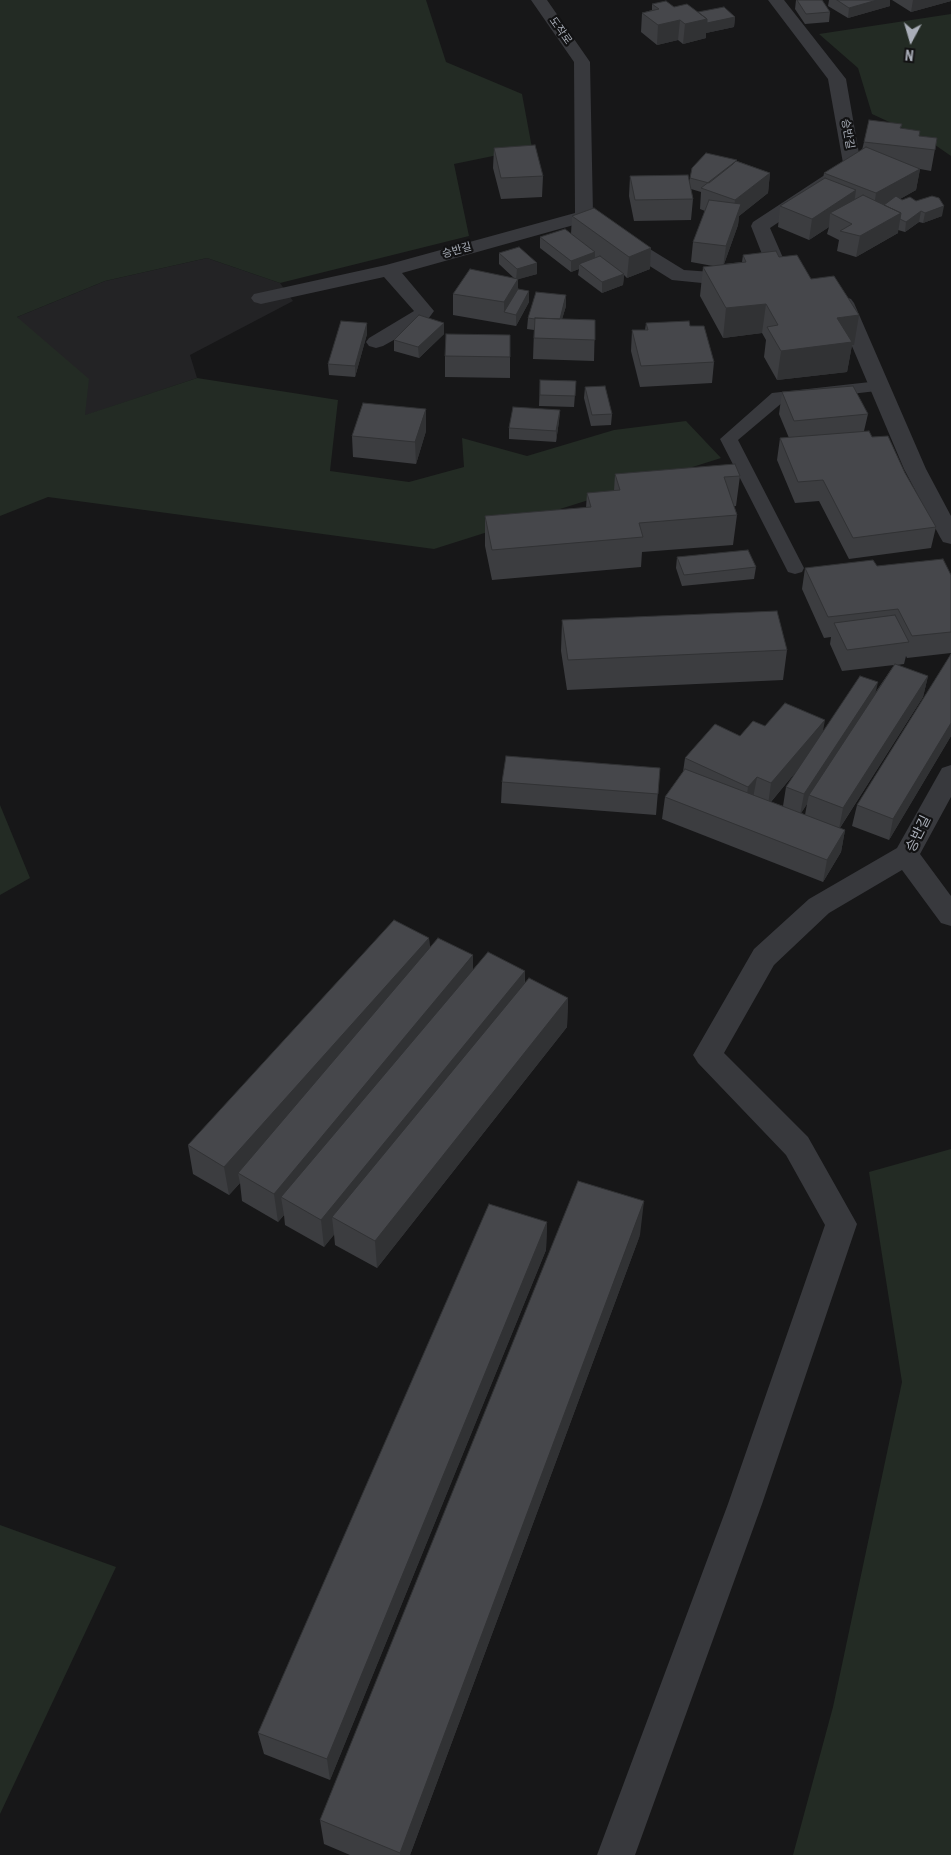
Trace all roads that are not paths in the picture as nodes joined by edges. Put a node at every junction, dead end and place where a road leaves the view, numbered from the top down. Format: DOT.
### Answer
graph roads {
  1 [pos="539,0"];
  2 [pos="776,0"];
  3 [pos="584,216"];
  4 [pos="389,270"];
  5 [pos="819,290"];
  6 [pos="262,298"];
  7 [pos="376,342"];
  8 [pos="879,386"];
  9 [pos="951,537"];
  10 [pos="795,568"];
  11 [pos="951,774"];
  12 [pos="906,854"];
  13 [pos="951,916"];
  14 [pos="616,1855"];
  1 -- 3 [label="street, 도작로"];
  2 -- 3 [label="street, 승반길"];
  3 -- 4 [label="street, 승반길"];
  4 -- 6 [label="street, 승반길"];
  4 -- 7 [label="street"];
  5 -- 8 [label="street"];
  8 -- 9 [label="street"];
  8 -- 10 [label="lane"];
  11 -- 12 [label="street, 승반길"];
  12 -- 13 [label="street, 승반길"];
  12 -- 14 [label="street"];
}
